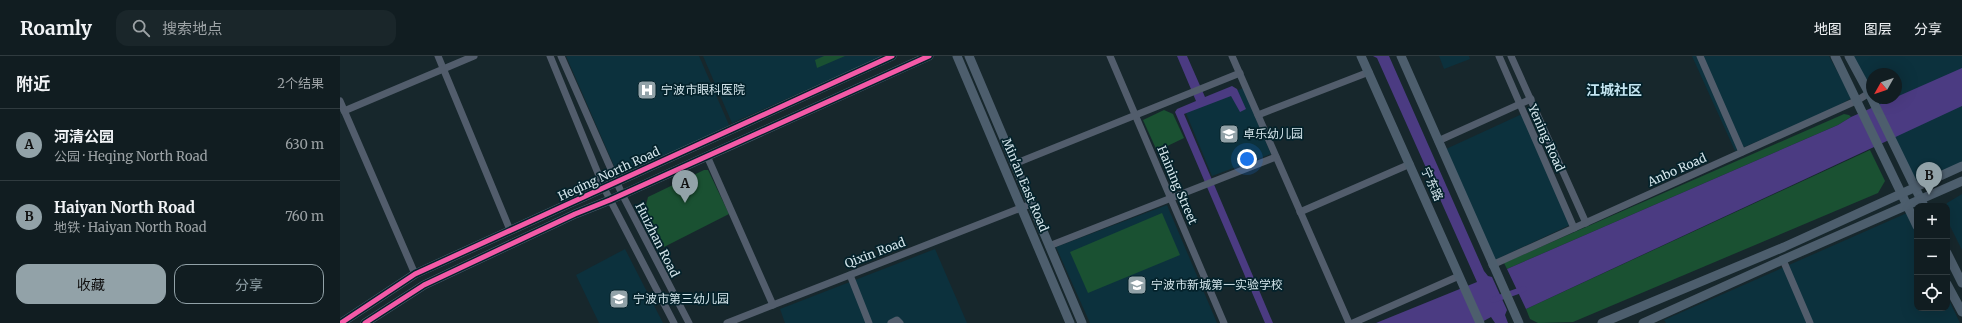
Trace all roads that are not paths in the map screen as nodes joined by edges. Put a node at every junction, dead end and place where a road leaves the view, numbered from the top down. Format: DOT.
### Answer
graph roads {
  1 [pos="438,56"];
  2 [pos="474,56"];
  3 [pos="550,56"];
  4 [pos="561,56"];
  5 [pos="892,56"];
  6 [pos="929,56"];
  7 [pos="957,56"];
  8 [pos="969,56"];
  9 [pos="1110,56"];
  10 [pos="1232,56"];
  11 [pos="1361,56"];
  12 [pos="1401,56"];
  13 [pos="1499,56"];
  14 [pos="1511,56"];
  15 [pos="1700,56"];
  16 [pos="1835,56"];
  17 [pos="1849,56"];
  18 [pos="444,70"];
  19 [pos="1369,72"];
  20 [pos="1240,73"];
  21 [pos="1866,87"];
  22 [pos="1866,95"];
  23 [pos="1531,100"];
  24 [pos="1858,100"];
  25 [pos="340,101"];
  26 [pos="1520,104"];
  27 [pos="1874,104"];
  28 [pos="344,111"];
  29 [pos="1135,114"];
  30 [pos="1258,115"];
  31 [pos="1438,141"];
  32 [pos="1742,152"];
  33 [pos="707,156"];
  34 [pos="1276,157"];
  35 [pos="1014,164"];
  36 [pos="1410,164"];
  37 [pos="1962,166"];
  38 [pos="1962,181"];
  39 [pos="616,182"];
  40 [pos="1914,187"];
  41 [pos="604,188"];
  42 [pos="622,194"];
  43 [pos="1901,194"];
  44 [pos="1171,198"];
  45 [pos="610,200"];
  46 [pos="1922,203"];
  47 [pos="1031,204"];
  48 [pos="1914,204"];
  49 [pos="1906,206"];
  50 [pos="1022,208"];
  51 [pos="1300,212"];
  52 [pos="1914,221"];
  53 [pos="1586,223"];
  54 [pos="1574,228"];
  55 [pos="510,230"];
  56 [pos="1049,246"];
  57 [pos="1950,259"];
  58 [pos="1783,260"];
  59 [pos="1492,264"];
  60 [pos="415,274"];
  61 [pos="850,275"];
  62 [pos="1459,276"];
  63 [pos="1962,283"];
  64 [pos="1950,290"];
  65 [pos="772,305"];
  66 [pos="1962,312"];
  67 [pos="1660,320"];
  68 [pos="341,323"];
  69 [pos="365,323"];
  70 [pos="674,323"];
  71 [pos="688,323"];
  72 [pos="727,323"];
  73 [pos="869,323"];
  74 [pos="891,323"];
  75 [pos="900,323"];
  76 [pos="1070,323"];
  77 [pos="1082,323"];
  78 [pos="1224,323"];
  79 [pos="1349,323"];
  80 [pos="1353,323"];
  81 [pos="1480,323"];
  82 [pos="1519,323"];
  83 [pos="1602,323"];
  84 [pos="1643,323"];
  85 [pos="1810,323"];
  1 -- 18 [label="street"];
  2 -- 18 [label="street"];
  3 -- 41 [label="street, Huizhan Road"];
  4 -- 39 [label="street, Huizhan Road"];
  5 -- 39 [label="main road, Heqing North Road"];
  6 -- 33 [label="main road, Heqing North Road"];
  7 -- 50 [label="main road, Min'an East Road"];
  8 -- 35 [label="main road, Min'an East Road"];
  9 -- 29 [label="street, Haining Street"];
  10 -- 20 [label="street"];
  11 -- 19 [label="main road, 宁东路"];
  12 -- 31 [label="main road, 宁东路"];
  13 -- 26 [label="street, Yening Road"];
  14 -- 23 [label="street, Yening Road"];
  15 -- 32 [label="street"];
  16 -- 24 [label="main road"];
  17 -- 21 [label="main road"];
  18 -- 28 [label="street"];
  18 -- 55 [label="street"];
  19 -- 30 [label="street"];
  19 -- 36 [label="main road, 宁东路"];
  20 -- 29 [label="street"];
  20 -- 30 [label="street"];
  22 -- 24 [label="street, Anbo Road"];
  23 -- 26 [label="street"];
  23 -- 53 [label="street, Yening Road"];
  24 -- 32 [label="street, Anbo Road"];
  24 -- 43 [label="main road"];
  25 -- 28 [label="street"];
  26 -- 31 [label="street"];
  26 -- 54 [label="street, Yening Road"];
  27 -- 40 [label="main road"];
  28 -- 60 [label="street"];
  29 -- 35 [label="street"];
  29 -- 44 [label="street, Haining Street"];
  30 -- 34 [label="street"];
  31 -- 59 [label="main road, 宁东路"];
  32 -- 53 [label="street, Anbo Road"];
  33 -- 42 [label="main road, Heqing North Road"];
  33 -- 65 [label="street"];
  34 -- 44 [label="street"];
  34 -- 51 [label="street"];
  35 -- 47 [label="main road, Min'an East Road"];
  36 -- 51 [label="street"];
  36 -- 62 [label="main road, 宁东路"];
  37 -- 40 [label="main road"];
  38 -- 46 [label="main road"];
  39 -- 41 [label="main road, Heqing North Road"];
  39 -- 42 [label="street, Huizhan Road"];
  40 -- 43 [label="main road"];
  40 -- 46 [label="main road"];
  41 -- 45 [label="street, Huizhan Road"];
  41 -- 55 [label="main road, Heqing North Road"];
  42 -- 45 [label="main road, Heqing North Road"];
  42 -- 71 [label="street, Huizhan Road"];
  43 -- 49 [label="main road"];
  43 -- 83 [label="main road"];
  44 -- 56 [label="street"];
  44 -- 78 [label="street, Haining Street"];
  45 -- 69 [label="main road, Heqing North Road"];
  45 -- 70 [label="street, Huizhan Road"];
  47 -- 50 [label="street, Qixin Road"];
  47 -- 56 [label="main road, Min'an East Road"];
  48 -- 49 [label="main road"];
  49 -- 52 [label="main road"];
  49 -- 58 [label="main road"];
  50 -- 61 [label="street, Qixin Road"];
  50 -- 76 [label="main road, Min'an East Road"];
  51 -- 79 [label="street"];
  53 -- 54 [label="street, Anbo Road"];
  54 -- 59 [label="street, Anbo Road"];
  55 -- 60 [label="main road, Heqing North Road"];
  56 -- 77 [label="main road, Min'an East Road"];
  57 -- 63 [label="main road"];
  58 -- 67 [label="main road"];
  58 -- 85 [label="street"];
  59 -- 82 [label="main road, 宁东路"];
  60 -- 68 [label="main road, Heqing North Road"];
  61 -- 65 [label="street, Qixin Road"];
  61 -- 73 [label="street"];
  62 -- 80 [label="street"];
  62 -- 81 [label="main road, 宁东路"];
  64 -- 66 [label="main road"];
  65 -- 72 [label="street, Qixin Road"];
  67 -- 84 [label="main road"];
  74 -- 75 [label="street"];
}
